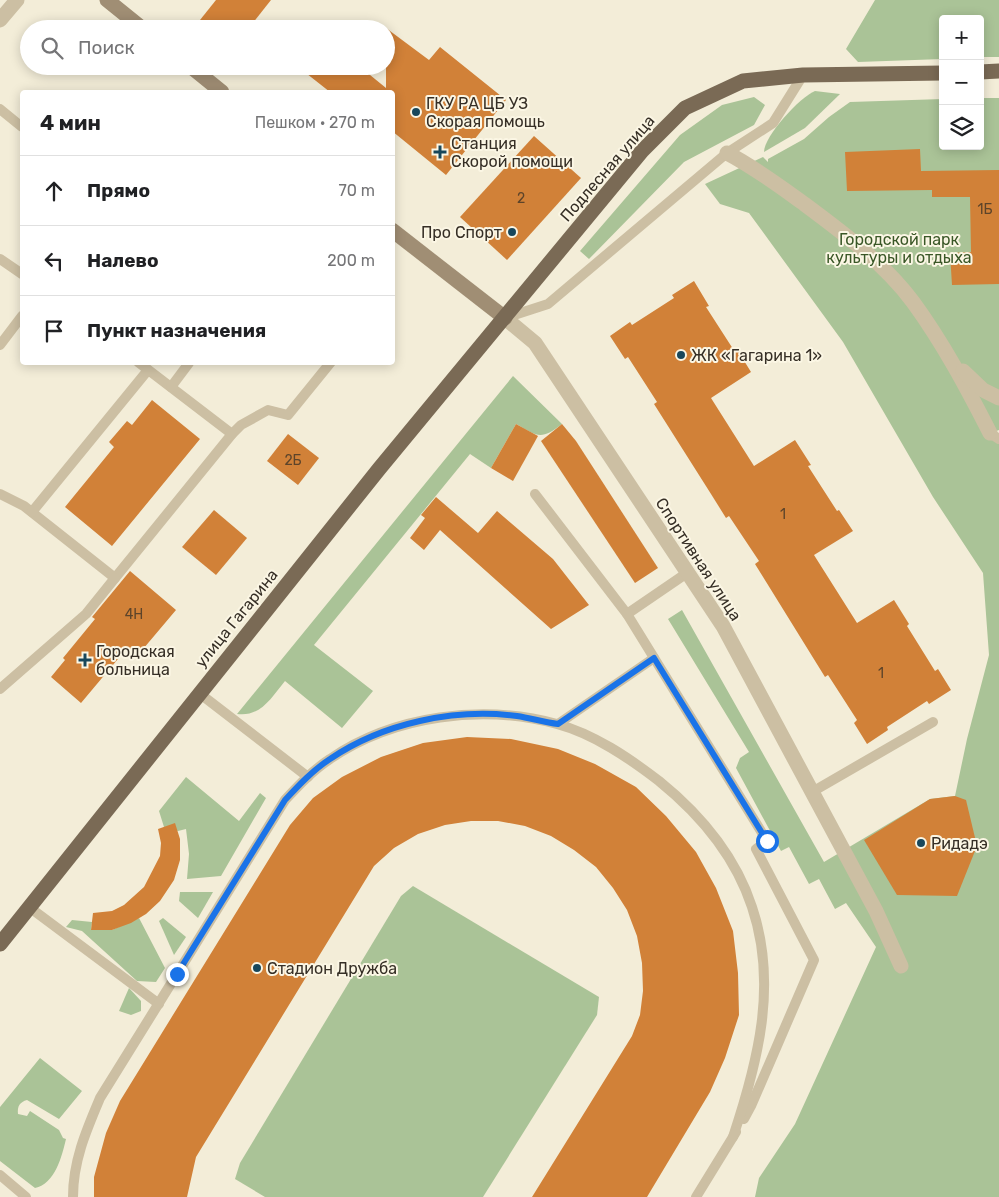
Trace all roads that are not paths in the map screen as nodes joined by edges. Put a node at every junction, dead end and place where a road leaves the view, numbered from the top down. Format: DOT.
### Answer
graph roads {
  1 [pos="16,0"];
  2 [pos="108,0"];
  3 [pos="0,20"];
  4 [pos="132,20"];
  5 [pos="999,71"];
  6 [pos="939,72"];
  7 [pos="984,72"];
  8 [pos="201,75"];
  9 [pos="803,75"];
  10 [pos="220,90"];
  11 [pos="0,110"];
  12 [pos="20,125"];
  13 [pos="727,152"];
  14 [pos="395,232"];
  15 [pos="0,258"];
  16 [pos="20,273"];
  17 [pos="505,318"];
  18 [pos="20,319"];
  19 [pos="0,345"];
  20 [pos="946,352"];
  21 [pos="142,365"];
  22 [pos="188,365"];
  23 [pos="329,365"];
  24 [pos="148,370"];
  25 [pos="171,387"];
  26 [pos="999,398"];
  27 [pos="232,434"];
  28 [pos="995,436"];
  29 [pos="0,494"];
  30 [pos="535,494"];
  31 [pos="32,512"];
  32 [pos="687,573"];
  33 [pos="115,578"];
  34 [pos="627,614"];
  35 [pos="654,658"];
  36 [pos="0,689"];
  37 [pos="199,693"];
  38 [pos="933,722"];
  39 [pos="558,724"];
  40 [pos="308,777"];
  41 [pos="812,792"];
  42 [pos="29,908"];
  43 [pos="0,944"];
  44 [pos="901,966"];
  45 [pos="159,1004"];
  46 [pos="733,1137"];
  47 [pos="0,1175"];
  48 [pos="26,1197"];
  49 [pos="73,1197"];
  50 [pos="696,1197"];
  1 -- 3 [label="street"];
  2 -- 4 [label="main road"];
  5 -- 7 [label="main road"];
  6 -- 9 [label="main road, Подлесная улица"];
  8 -- 10 [label="main road"];
  9 -- 13 [label="lane"];
  9 -- 17 [label="main road, Подлесная улица"];
  11 -- 12 [label="lane"];
  13 -- 17 [label="lane"];
  13 -- 20 [label="street"];
  14 -- 17 [label="main road, Спортивная улица"];
  15 -- 16 [label="lane"];
  17 -- 32 [label="street, Спортивная улица"];
  17 -- 37 [label="main road, улица Гагарина"];
  18 -- 19 [label="lane"];
  20 -- 26 [label="street"];
  20 -- 28 [label="street"];
  21 -- 24 [label="lane"];
  22 -- 25 [label="lane"];
  23 -- 27 [label="lane"];
  24 -- 25 [label="lane"];
  24 -- 31 [label="lane"];
  25 -- 27 [label="lane"];
  27 -- 33 [label="lane"];
  29 -- 31 [label="lane"];
  30 -- 34 [label="lane"];
  31 -- 33 [label="lane"];
  32 -- 34 [label="lane"];
  32 -- 41 [label="street, Спортивная улица"];
  33 -- 36 [label="lane"];
  34 -- 35 [label="lane"];
  35 -- 39 [label="lane"];
  35 -- 46 [label="lane"];
  37 -- 40 [label="lane"];
  37 -- 42 [label="main road, улица Гагарина"];
  38 -- 41 [label="lane"];
  39 -- 40 [label="lane"];
  39 -- 46 [label="lane"];
  40 -- 45 [label="lane"];
  41 -- 44 [label="street, Спортивная улица"];
  42 -- 43 [label="main road, улица Гагарина"];
  42 -- 45 [label="lane"];
  45 -- 49 [label="lane"];
  46 -- 50 [label="lane"];
  47 -- 48 [label="lane"];
}
